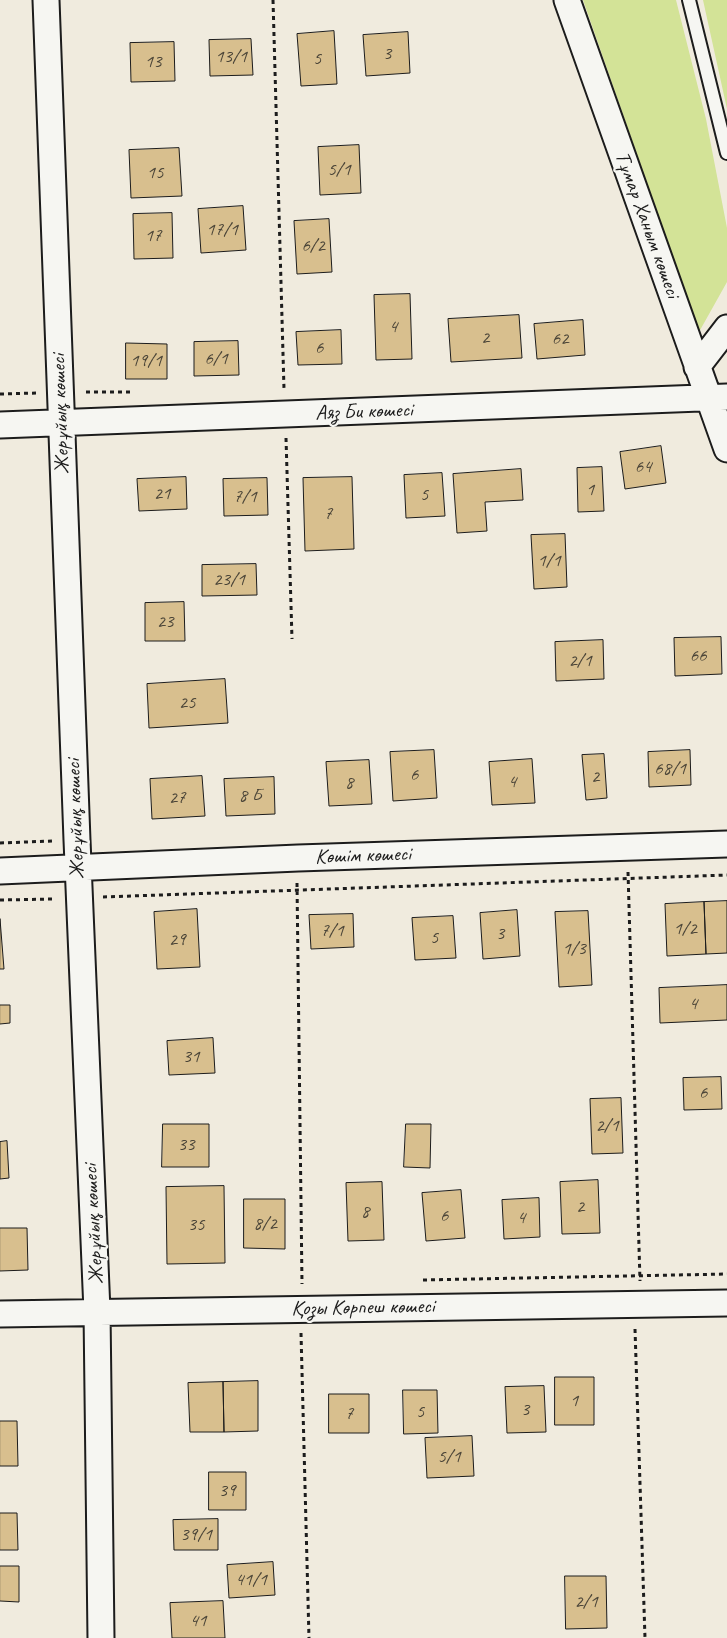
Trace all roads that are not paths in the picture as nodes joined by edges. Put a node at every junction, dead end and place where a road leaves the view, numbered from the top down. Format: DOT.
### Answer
graph roads {
  1 [pos="46,0"];
  2 [pos="567,0"];
  3 [pos="689,0"];
  4 [pos="727,153"];
  5 [pos="724,329"];
  6 [pos="697,367"];
  7 [pos="718,398"];
  8 [pos="62,423"];
  9 [pos="0,425"];
  10 [pos="727,449"];
  11 [pos="727,844"];
  12 [pos="78,869"];
  13 [pos="0,871"];
  14 [pos="727,1303"];
  15 [pos="97,1312"];
  16 [pos="0,1314"];
  17 [pos="101,1638"];
  1 -- 8 [label="street, Жерұйық көшесі"];
  2 -- 6 [label="street, Тұмар Ханым көшесі"];
  3 -- 4 [label="lane"];
  5 -- 6 [label="street"];
  6 -- 7 [label="street, Тұмар Ханым көшесі"];
  7 -- 8 [label="street, Аяз Би көшесі"];
  7 -- 10 [label="street, Тұмар Ханым көшесі"];
  8 -- 9 [label="street, Аяз Би көшесі"];
  8 -- 12 [label="street, Жерұйық көшесі"];
  11 -- 12 [label="street, Көшім көшесі"];
  12 -- 13 [label="street, Көшім көшесі"];
  12 -- 15 [label="street, Жерұйық көшесі"];
  14 -- 15 [label="street, Қозы Көрпеш көшесі"];
  15 -- 16 [label="street, Қозы Көрпеш көшесі"];
  15 -- 17 [label="street, Жерұйық көшесі"];
}
